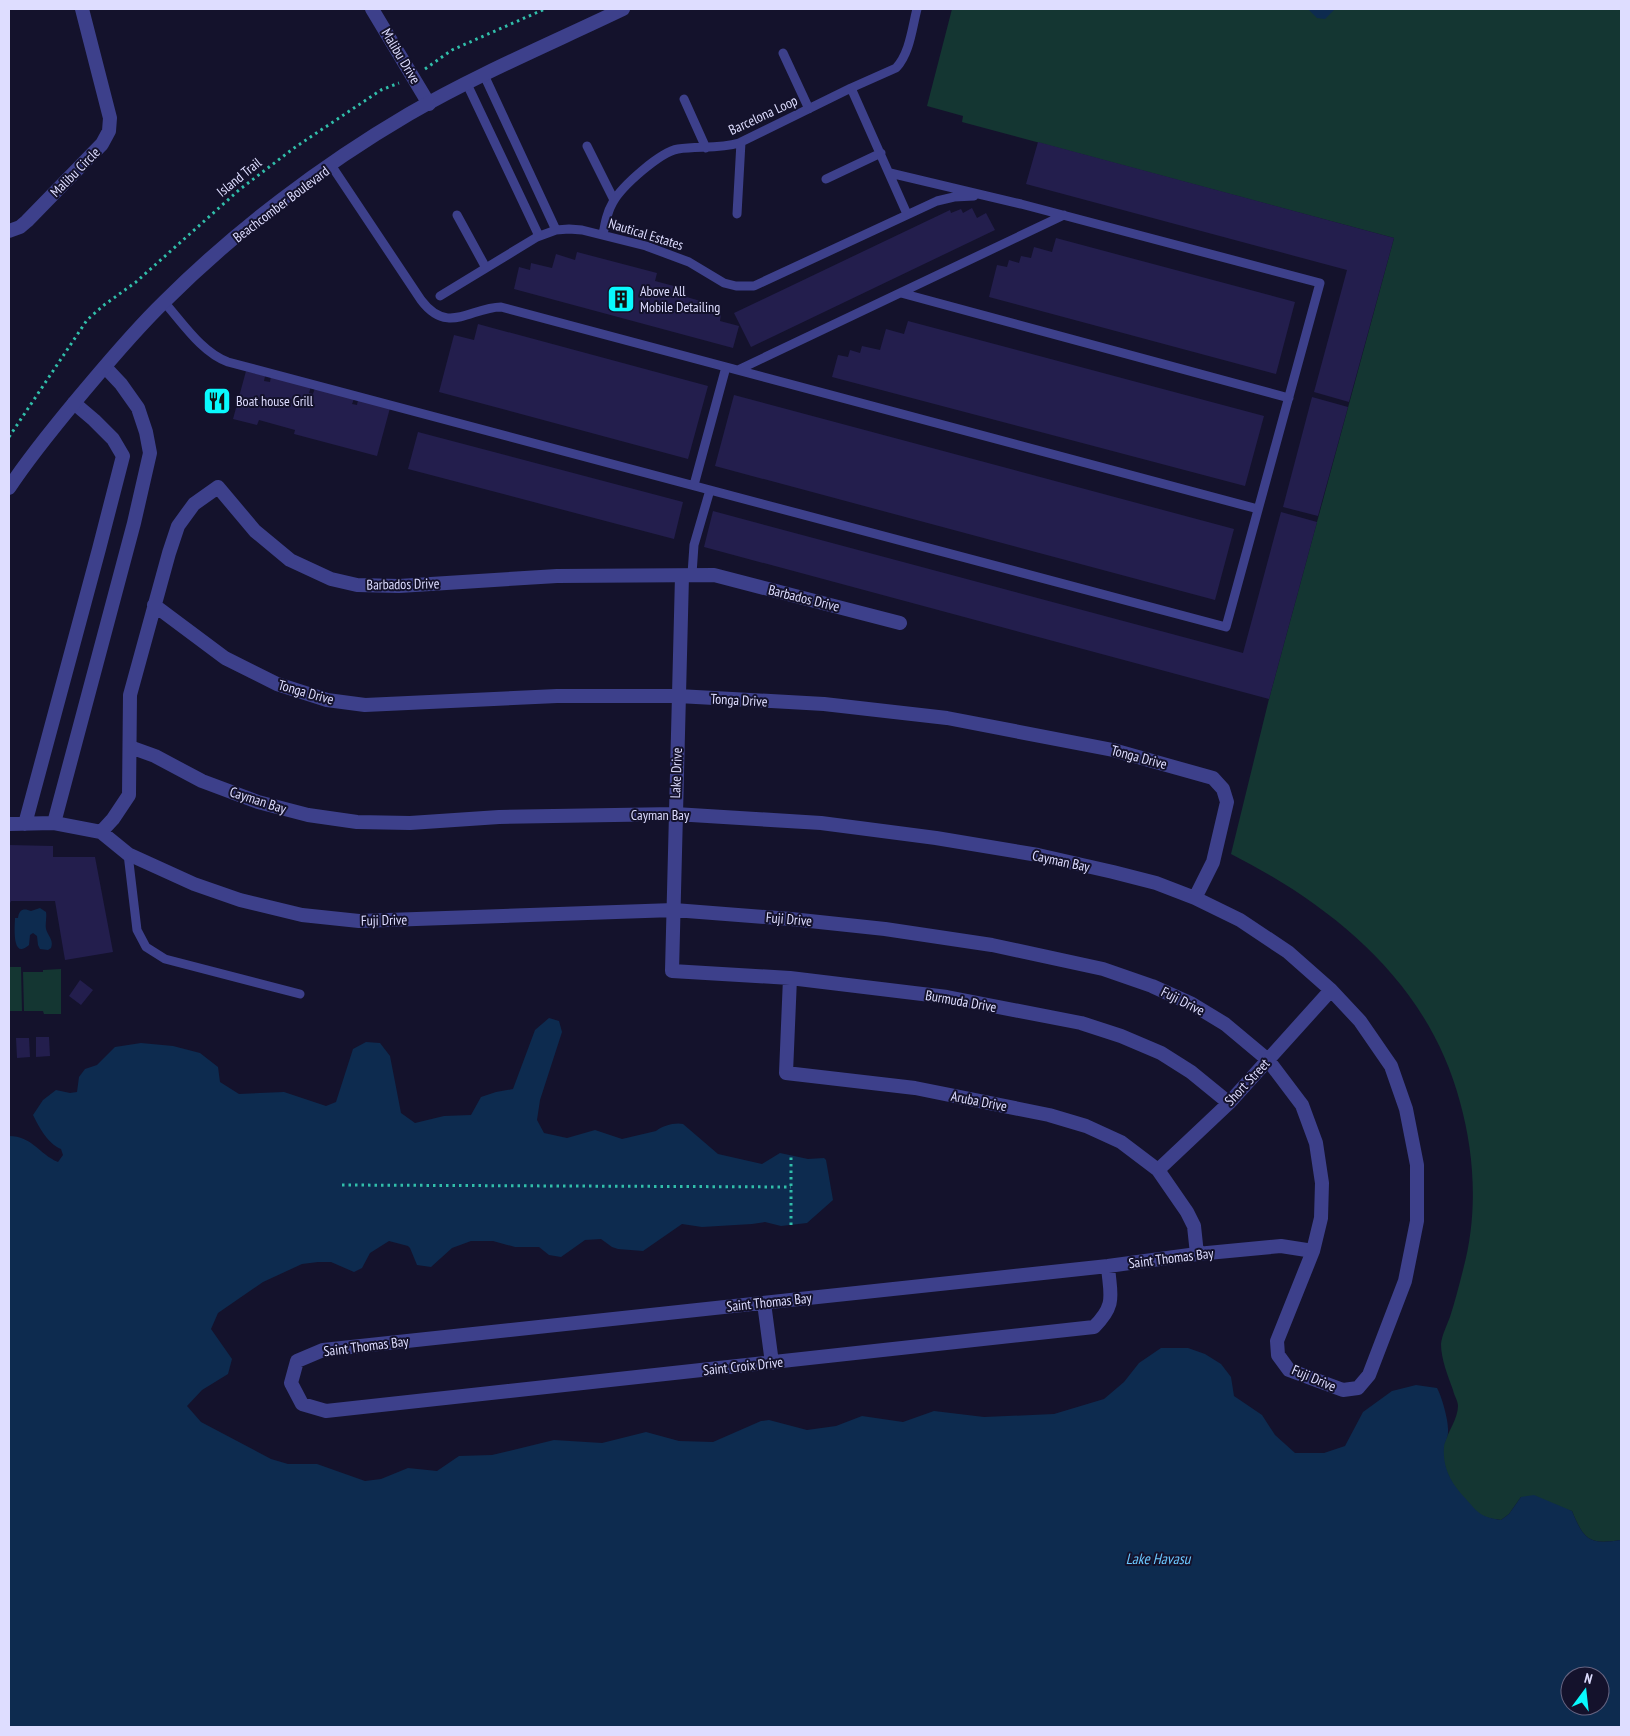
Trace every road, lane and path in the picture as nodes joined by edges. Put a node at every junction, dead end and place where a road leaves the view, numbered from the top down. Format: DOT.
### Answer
graph roads {
  1 [pos="82,9"];
  2 [pos="372,9"];
  3 [pos="545,9"];
  4 [pos="623,9"];
  5 [pos="917,9"];
  6 [pos="783,53"];
  7 [pos="484,75"];
  8 [pos="413,78"];
  9 [pos="467,84"];
  10 [pos="851,88"];
  11 [pos="684,99"];
  12 [pos="429,104"];
  13 [pos="808,109"];
  14 [pos="512,136"];
  15 [pos="742,142"];
  16 [pos="496,144"];
  17 [pos="587,146"];
  18 [pos="706,148"];
  19 [pos="881,153"];
  20 [pos="332,165"];
  21 [pos="890,173"];
  22 [pos="826,179"];
  23 [pos="987,196"];
  24 [pos="614,200"];
  25 [pos="737,214"];
  26 [pos="908,214"];
  27 [pos="457,215"];
  28 [pos="1064,215"];
  29 [pos="556,230"];
  30 [pos="9,231"];
  31 [pos="603,235"];
  32 [pos="539,236"];
  33 [pos="486,268"];
  34 [pos="901,293"];
  35 [pos="440,296"];
  36 [pos="164,302"];
  37 [pos="104,366"];
  38 [pos="726,367"];
  39 [pos="738,370"];
  40 [pos="1289,398"];
  41 [pos="74,403"];
  42 [pos="9,437"];
  43 [pos="694,485"];
  44 [pos="9,488"];
  45 [pos="710,490"];
  46 [pos="1258,509"];
  47 [pos="687,575"];
  48 [pos="154,605"];
  49 [pos="900,623"];
  50 [pos="678,696"];
  51 [pos="130,747"];
  52 [pos="675,814"];
  53 [pos="54,823"];
  54 [pos="9,824"];
  55 [pos="25,824"];
  56 [pos="101,832"];
  57 [pos="128,854"];
  58 [pos="1195,898"];
  59 [pos="674,910"];
  60 [pos="672,971"];
  61 [pos="790,978"];
  62 [pos="1331,990"];
  63 [pos="300,994"];
  64 [pos="1268,1060"];
  65 [pos="1228,1103"];
  66 [pos="791,1154"];
  67 [pos="1158,1170"];
  68 [pos="342,1184"];
  69 [pos="791,1187"];
  70 [pos="791,1226"];
  71 [pos="1313,1251"];
  72 [pos="1197,1254"];
  73 [pos="1108,1266"];
  74 [pos="764,1303"];
  75 [pos="772,1363"];
  76 [pos="326,1411"];
  1 -- 30 [label="street, Malibu Circle"];
  2 -- 8 [label="street, Malibu Drive"];
  3 -- 8 [label="path, Island Trail"];
  4 -- 7 [label="street, Beachcomber Boulevard"];
  5 -- 10 [label="lane, Barcelona Loop"];
  6 -- 13 [label="lane"];
  7 -- 9 [label="street, Beachcomber Boulevard"];
  7 -- 14 [label="lane"];
  8 -- 12 [label="street, Malibu Drive"];
  8 -- 42 [label="path, Island Trail"];
  9 -- 12 [label="street, Beachcomber Boulevard"];
  9 -- 16 [label="lane"];
  10 -- 13 [label="lane, Barcelona Loop"];
  10 -- 19 [label="lane"];
  11 -- 18 [label="lane"];
  12 -- 20 [label="street, Beachcomber Boulevard"];
  13 -- 15 [label="lane, Barcelona Loop"];
  14 -- 16 [label="lane"];
  14 -- 29 [label="lane"];
  15 -- 18 [label="lane, Barcelona Loop"];
  15 -- 25 [label="lane"];
  16 -- 32 [label="lane"];
  17 -- 24 [label="lane"];
  18 -- 24 [label="lane, Barcelona Loop"];
  19 -- 21 [label="lane"];
  19 -- 22 [label="lane"];
  20 -- 36 [label="street, Beachcomber Boulevard"];
  20 -- 38 [label="lane"];
  21 -- 23 [label="lane, Nautical Estates"];
  21 -- 26 [label="lane"];
  23 -- 26 [label="lane, Nautical Estates"];
  23 -- 28 [label="lane, Nautical Estates"];
  24 -- 31 [label="lane, Barcelona Loop"];
  26 -- 31 [label="lane, Nautical Estates"];
  27 -- 33 [label="lane"];
  28 -- 34 [label="lane"];
  28 -- 40 [label="lane, Nautical Estates"];
  29 -- 31 [label="lane, Nautical Estates"];
  29 -- 32 [label="lane"];
  32 -- 33 [label="lane"];
  33 -- 35 [label="lane"];
  34 -- 39 [label="lane"];
  34 -- 40 [label="lane"];
  36 -- 37 [label="street, Beachcomber Boulevard"];
  36 -- 43 [label="lane"];
  37 -- 41 [label="street, Beachcomber Boulevard"];
  37 -- 53 [label="street"];
  38 -- 39 [label="lane"];
  38 -- 43 [label="lane"];
  39 -- 46 [label="lane"];
  40 -- 46 [label="lane"];
  41 -- 44 [label="street, Beachcomber Boulevard"];
  41 -- 55 [label="street"];
  43 -- 45 [label="lane"];
  45 -- 46 [label="lane"];
  45 -- 47 [label="lane"];
  47 -- 48 [label="street, Barbados Drive"];
  47 -- 49 [label="street, Barbados Drive"];
  47 -- 50 [label="street, Lake Drive"];
  48 -- 50 [label="street, Tonga Drive"];
  48 -- 51 [label="street, Barbados Drive"];
  50 -- 52 [label="street, Lake Drive"];
  50 -- 58 [label="street, Tonga Drive"];
  51 -- 52 [label="street, Cayman Bay"];
  51 -- 56 [label="street, Barbados Drive"];
  52 -- 58 [label="street, Cayman Bay"];
  52 -- 59 [label="street, Lake Drive"];
  53 -- 55 [label="street"];
  53 -- 56 [label="street"];
  54 -- 55 [label="street"];
  56 -- 57 [label="street, Fuji Drive"];
  57 -- 59 [label="street, Fuji Drive"];
  57 -- 63 [label="lane"];
  58 -- 62 [label="street, Fuji Drive"];
  59 -- 60 [label="street, Lake Drive"];
  59 -- 64 [label="street, Fuji Drive"];
  60 -- 61 [label="street, Burmuda Drive"];
  61 -- 65 [label="street, Burmuda Drive"];
  61 -- 67 [label="street, Aruba Drive"];
  62 -- 64 [label="street, Short Street"];
  62 -- 71 [label="street, Fuji Drive"];
  64 -- 65 [label="street, Short Street"];
  64 -- 71 [label="street, Fuji Drive"];
  65 -- 67 [label="street, Short Street"];
  66 -- 69 [label="path"];
  67 -- 72 [label="street, Aruba Drive"];
  68 -- 69 [label="path"];
  69 -- 70 [label="path"];
  71 -- 72 [label="street, Saint Thomas Bay"];
  72 -- 73 [label="street, Saint Thomas Bay"];
  73 -- 74 [label="street, Saint Thomas Bay"];
  73 -- 75 [label="street, Saint Croix Drive"];
  74 -- 75 [label="street"];
  74 -- 76 [label="street, Saint Thomas Bay"];
  75 -- 76 [label="street, Saint Croix Drive"];
}
